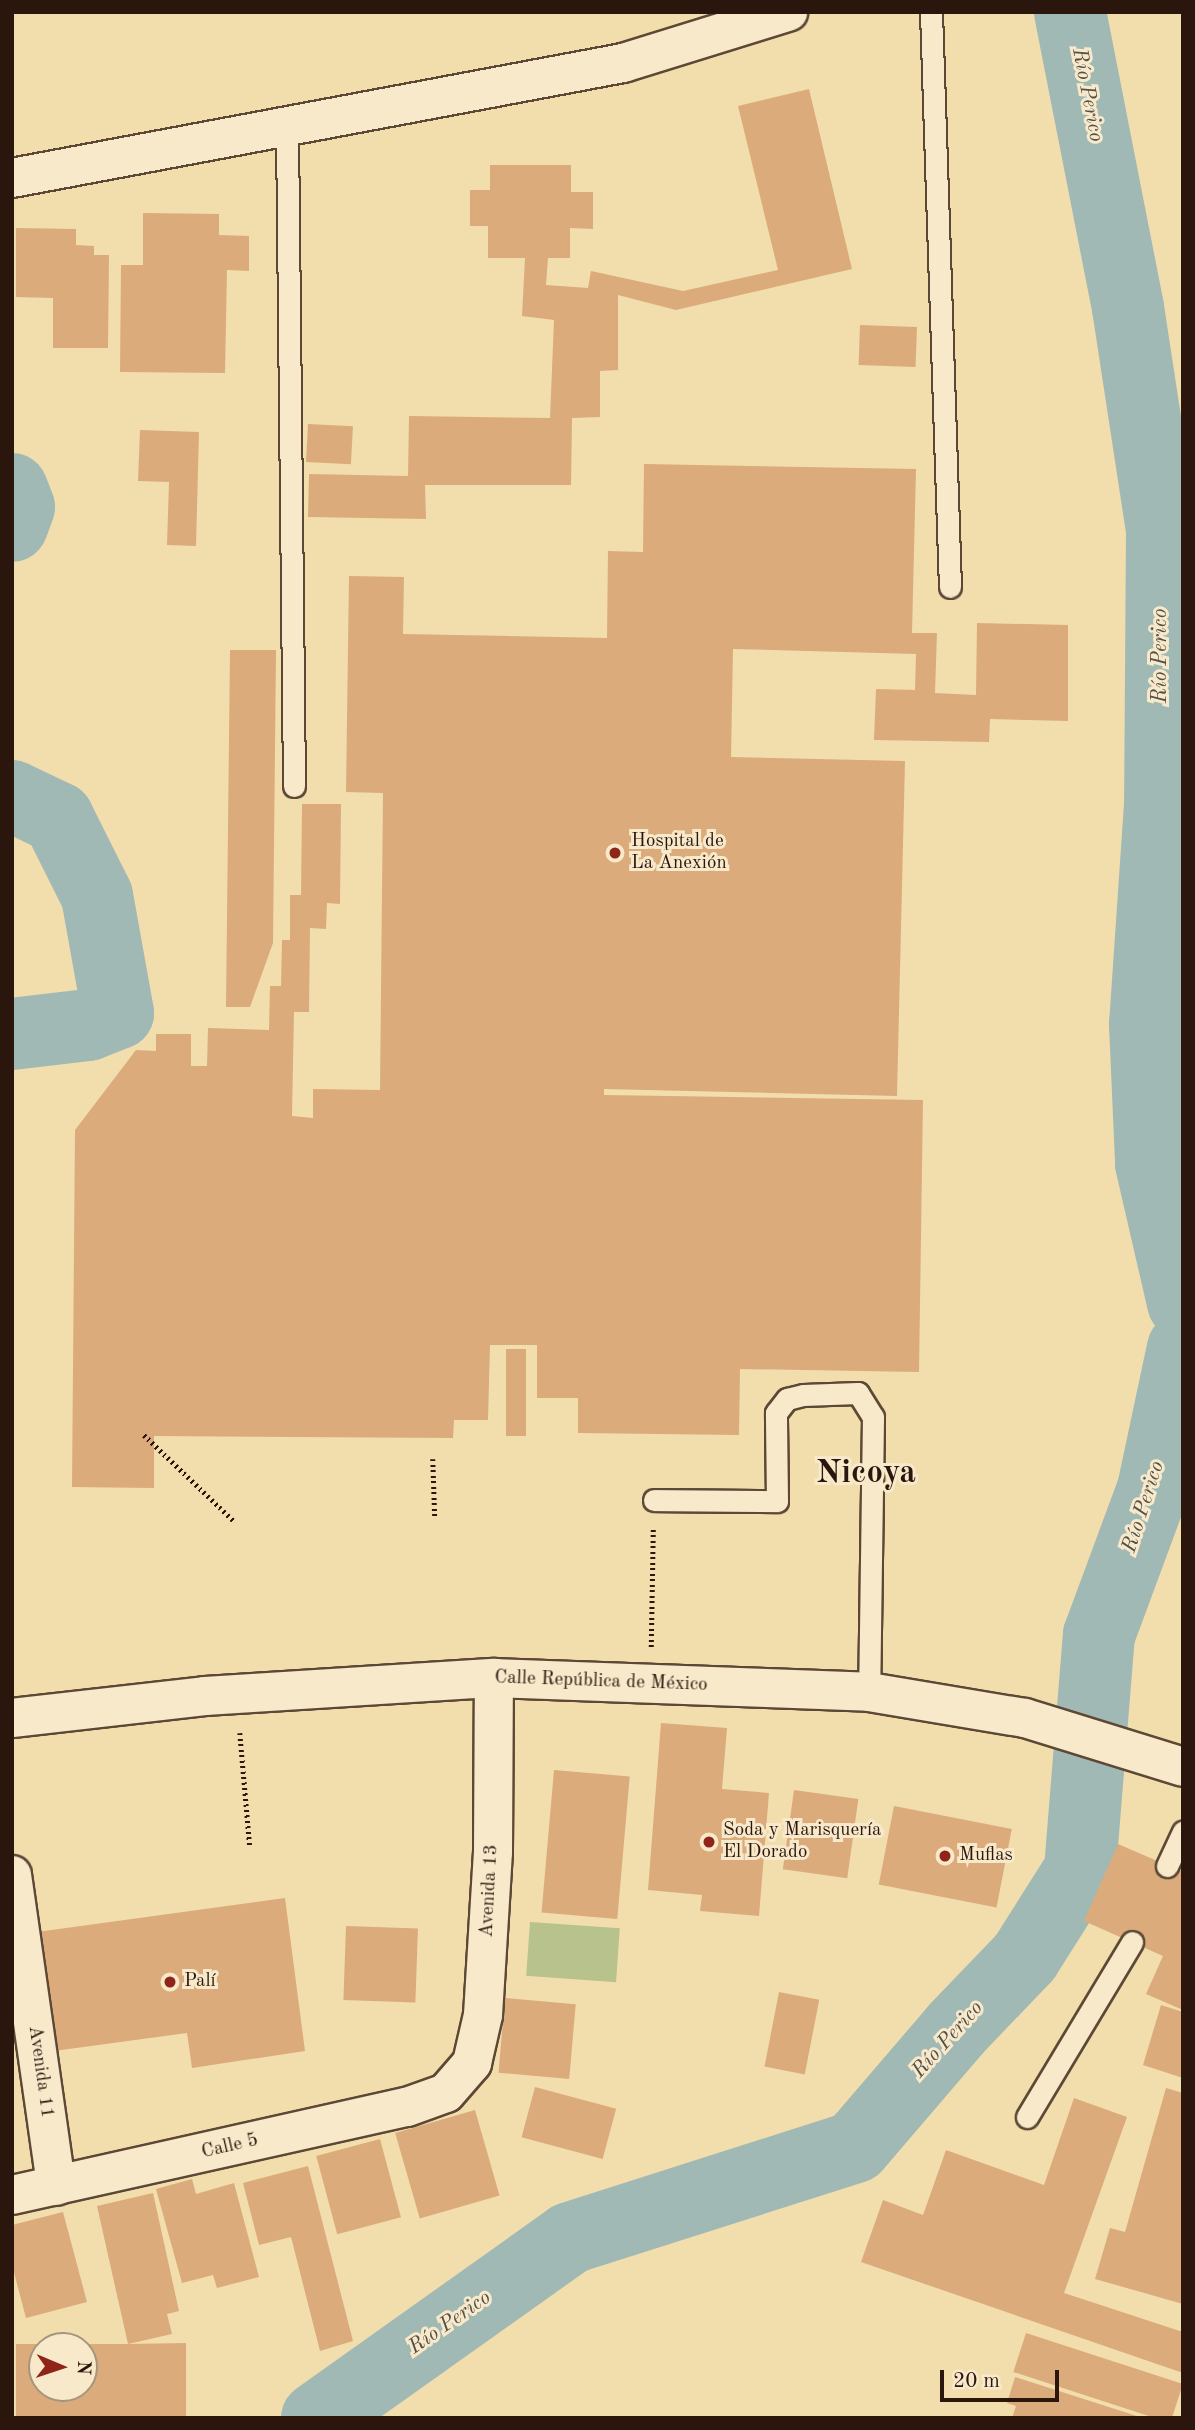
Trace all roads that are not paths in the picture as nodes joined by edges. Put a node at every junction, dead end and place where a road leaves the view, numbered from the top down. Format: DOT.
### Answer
graph roads {
  1 [pos="788,12"];
  2 [pos="931,12"];
  3 [pos="287,129"];
  4 [pos="12,178"];
  5 [pos="950,587"];
  6 [pos="294,786"];
  7 [pos="654,1500"];
  8 [pos="494,1678"];
  9 [pos="869,1692"];
  10 [pos="12,1718"];
  11 [pos="1183,1767"];
  12 [pos="1183,1831"];
  13 [pos="1167,1866"];
  14 [pos="12,1875"];
  15 [pos="1132,1942"];
  16 [pos="446,2093"];
  17 [pos="1027,2117"];
  18 [pos="56,2186"];
  19 [pos="12,2195"];
  1 -- 3 [label="street"];
  2 -- 5 [label="lane"];
  3 -- 4 [label="street"];
  3 -- 6 [label="lane"];
  7 -- 9 [label="lane"];
  8 -- 9 [label="street, Calle República de México"];
  8 -- 10 [label="street, Calle República de México"];
  8 -- 16 [label="street, Avenida 13"];
  9 -- 11 [label="street, Calle República de México"];
  12 -- 13 [label="lane"];
  14 -- 18 [label="street, Avenida 11"];
  15 -- 17 [label="lane"];
  16 -- 18 [label="street, Calle 5"];
  18 -- 19 [label="street, Calle 5"];
}
